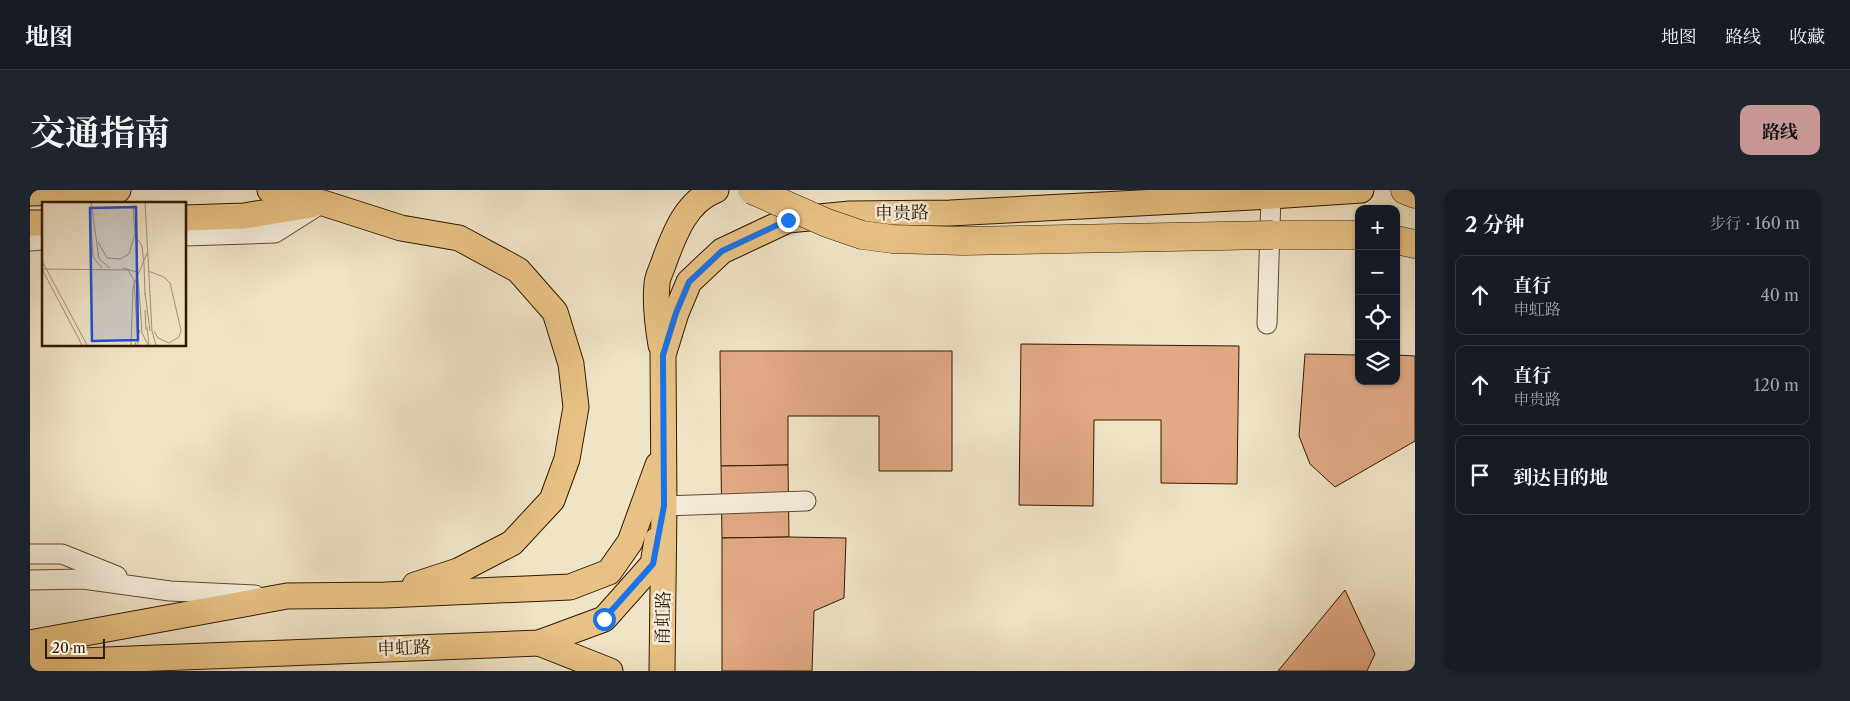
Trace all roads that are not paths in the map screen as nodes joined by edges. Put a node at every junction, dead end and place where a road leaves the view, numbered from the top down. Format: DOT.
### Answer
graph roads {
  1 [pos="118,190"];
  2 [pos="270,190"];
  3 [pos="716,190"];
  4 [pos="752,190"];
  5 [pos="1361,190"];
  6 [pos="1405,190"];
  7 [pos="30,193"];
  8 [pos="1262,193"];
  9 [pos="1415,194"];
  10 [pos="330,196"];
  11 [pos="186,218"];
  12 [pos="1355,235"];
  13 [pos="186,236"];
  14 [pos="1400,241"];
  15 [pos="1415,244"];
  16 [pos="1267,324"];
  17 [pos="663,355"];
  18 [pos="664,451"];
  19 [pos="806,501"];
  20 [pos="664,506"];
  21 [pos="30,554"];
  22 [pos="30,580"];
  23 [pos="143,587"];
  24 [pos="385,594"];
  25 [pos="287,596"];
  26 [pos="30,643"];
  27 [pos="539,643"];
  28 [pos="30,663"];
  29 [pos="119,665"];
  30 [pos="44,667"];
  31 [pos="610,671"];
  32 [pos="662,671"];
  1 -- 7 [label="main road"];
  2 -- 10 [label="main road"];
  3 -- 17 [label="main road"];
  4 -- 12 [label="highway, bridge"];
  5 -- 8 [label="main road, 申贵路"];
  6 -- 9 [label="highway"];
  8 -- 16 [label="street"];
  8 -- 17 [label="main road, 申贵路"];
  10 -- 11 [label="main road"];
  10 -- 13 [label="street"];
  10 -- 24 [label="main road"];
  14 -- 15 [label="highway"];
  17 -- 18 [label="main road, 申贵路"];
  18 -- 20 [label="main road, 申贵路"];
  18 -- 24 [label="main road"];
  19 -- 20 [label="street"];
  20 -- 27 [label="main road, 申虹路"];
  20 -- 32 [label="main road, 甬虹路"];
  21 -- 23 [label="street"];
  22 -- 23 [label="street"];
  23 -- 25 [label="street"];
  24 -- 25 [label="main road"];
  25 -- 26 [label="main road"];
  27 -- 29 [label="main road, 申虹路"];
  27 -- 31 [label="main road, 申虹路"];
  28 -- 30 [label="main road, 申虹路"];
  29 -- 30 [label="main road, 申虹路"];
}
